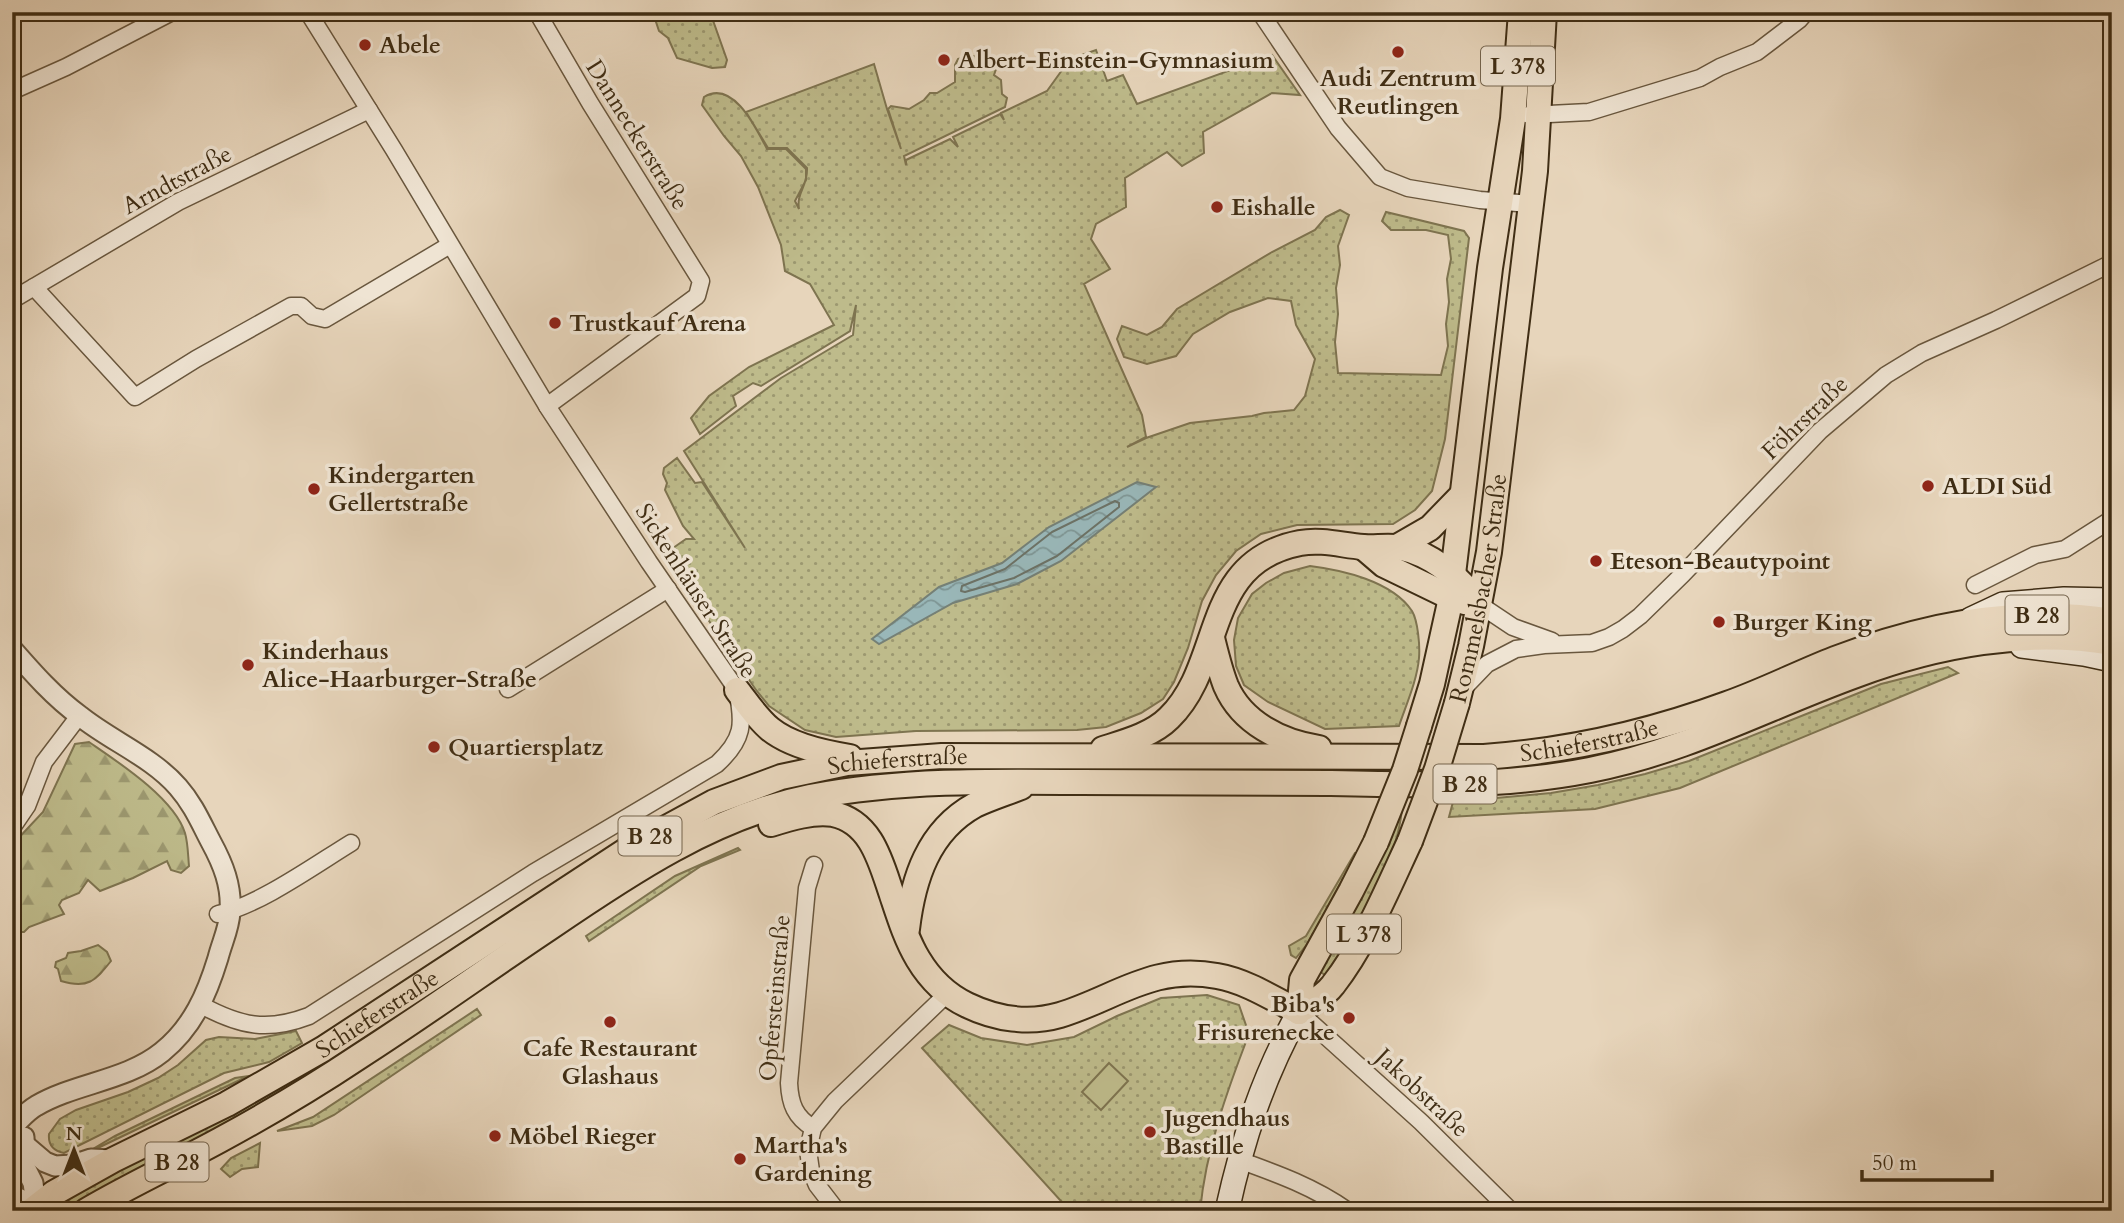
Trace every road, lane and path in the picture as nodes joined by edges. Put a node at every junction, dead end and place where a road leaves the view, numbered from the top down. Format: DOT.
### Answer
graph roads {
  1 [pos="172,12"];
  2 [pos="308,12"];
  3 [pos="537,12"];
  4 [pos="1260,12"];
  5 [pos="1521,12"];
  6 [pos="1544,12"];
  7 [pos="1806,12"];
  8 [pos="12,90"];
  9 [pos="369,110"];
  10 [pos="1539,114"];
  11 [pos="1513,119"];
  12 [pos="1501,201"];
  13 [pos="1531,204"];
  14 [pos="450,245"];
  15 [pos="2112,263"];
  16 [pos="34,287"];
  17 [pos="12,300"];
  18 [pos="547,406"];
  19 [pos="1462,495"];
  20 [pos="2112,519"];
  21 [pos="1363,547"];
  22 [pos="1397,547"];
  23 [pos="1975,585"];
  24 [pos="1452,586"];
  25 [pos="668,589"];
  26 [pos="2112,600"];
  27 [pos="1480,605"];
  28 [pos="2112,621"];
  29 [pos="1962,624"];
  30 [pos="1212,638"];
  31 [pos="1992,641"];
  32 [pos="2112,643"];
  33 [pos="1564,644"];
  34 [pos="12,649"];
  35 [pos="1871,658"];
  36 [pos="2112,660"];
  37 [pos="508,689"];
  38 [pos="737,690"];
  39 [pos="1458,697"];
  40 [pos="79,716"];
  41 [pos="1082,755"];
  42 [pos="1382,757"];
  43 [pos="871,760"];
  44 [pos="1035,781"];
  45 [pos="12,828"];
  46 [pos="351,843"];
  47 [pos="653,861"];
  48 [pos="814,865"];
  49 [pos="224,913"];
  50 [pos="907,933"];
  51 [pos="947,994"];
  52 [pos="201,1005"];
  53 [pos="1299,1012"];
  54 [pos="17,1123"];
  55 [pos="813,1128"];
  56 [pos="25,1145"];
  57 [pos="113,1160"];
  58 [pos="1239,1160"];
  59 [pos="12,1195"];
  60 [pos="35,1209"];
  61 [pos="65,1211"];
  62 [pos="86,1211"];
  63 [pos="836,1211"];
  64 [pos="1227,1211"];
  65 [pos="1348,1211"];
  66 [pos="1511,1211"];
  1 -- 8 [label="street"];
  2 -- 9 [label="street, Sickenhäuser Straße"];
  3 -- 18 [label="street, Danneckerstraße"];
  4 -- 12 [label="street"];
  5 -- 11 [label="main road, Rommelsbacher Straße / L 378"];
  6 -- 10 [label="main road, Rommelsbacher Straße / L 378"];
  7 -- 10 [label="street"];
  9 -- 14 [label="street, Sickenhäuser Straße"];
  9 -- 16 [label="street, Arndtstraße"];
  10 -- 11 [label="street"];
  10 -- 13 [label="main road, Rommelsbacher Straße / L 378"];
  11 -- 12 [label="main road, Rommelsbacher Straße / L 378"];
  12 -- 13 [label="street"];
  12 -- 19 [label="main road, Rommelsbacher Straße / L 378"];
  13 -- 27 [label="main road, Rommelsbacher Straße / L 378"];
  14 -- 16 [label="street"];
  14 -- 18 [label="street, Sickenhäuser Straße"];
  15 -- 33 [label="street, Föhrstraße"];
  16 -- 17 [label="street, Arndtstraße"];
  18 -- 25 [label="street, Sickenhäuser Straße"];
  19 -- 22 [label="main road"];
  19 -- 24 [label="main road, Rommelsbacher Straße / L 378"];
  20 -- 23 [label="street"];
  21 -- 22 [label="main road"];
  21 -- 24 [label="main road"];
  21 -- 30 [label="main road"];
  22 -- 24 [label="main road"];
  24 -- 27 [label="main road"];
  24 -- 53 [label="main road, Rommelsbacher Straße / L 378, bridge"];
  25 -- 37 [label="street"];
  25 -- 38 [label="street, Sickenhäuser Straße"];
  26 -- 29 [label="main road"];
  27 -- 33 [label="street, Föhrstraße"];
  27 -- 39 [label="main road, Rommelsbacher Straße / L 378"];
  28 -- 29 [label="main road, B 28"];
  29 -- 35 [label="main road, B 28"];
  30 -- 41 [label="main road"];
  30 -- 42 [label="main road"];
  31 -- 32 [label="main road, B 28"];
  31 -- 35 [label="main road, B 28"];
  31 -- 36 [label="main road"];
  33 -- 39 [label="street, Föhrstraße"];
  34 -- 40 [label="street"];
  35 -- 42 [label="main road, Schieferstraße / B 28"];
  35 -- 44 [label="main road, Schieferstraße / B 28"];
  38 -- 43 [label="main road"];
  38 -- 52 [label="street, Sickenhäuser Straße"];
  39 -- 53 [label="main road, Rommelsbacher Straße / L 378, bridge"];
  40 -- 45 [label="street"];
  40 -- 49 [label="street"];
  41 -- 42 [label="main road, Schieferstraße / B 28"];
  41 -- 43 [label="main road, Schieferstraße / B 28"];
  43 -- 57 [label="main road, Schieferstraße / B 28"];
  44 -- 47 [label="main road, Schieferstraße / B 28"];
  44 -- 50 [label="main road"];
  46 -- 49 [label="street"];
  47 -- 50 [label="main road"];
  47 -- 62 [label="main road, Schieferstraße / B 28"];
  48 -- 55 [label="street, Opfersteinstraße"];
  49 -- 52 [label="street"];
  50 -- 51 [label="main road"];
  51 -- 53 [label="main road"];
  51 -- 55 [label="street"];
  52 -- 54 [label="street"];
  53 -- 58 [label="main road, Rommelsbacher Straße"];
  53 -- 66 [label="street, Jakobstraße"];
  54 -- 56 [label="street"];
  55 -- 63 [label="street"];
  56 -- 57 [label="street"];
  56 -- 60 [label="street"];
  57 -- 60 [label="main road, Schieferstraße / B 28"];
  58 -- 64 [label="main road, Rommelsbacher Straße"];
  58 -- 65 [label="street"];
  59 -- 60 [label="street"];
  60 -- 61 [label="street"];
}
